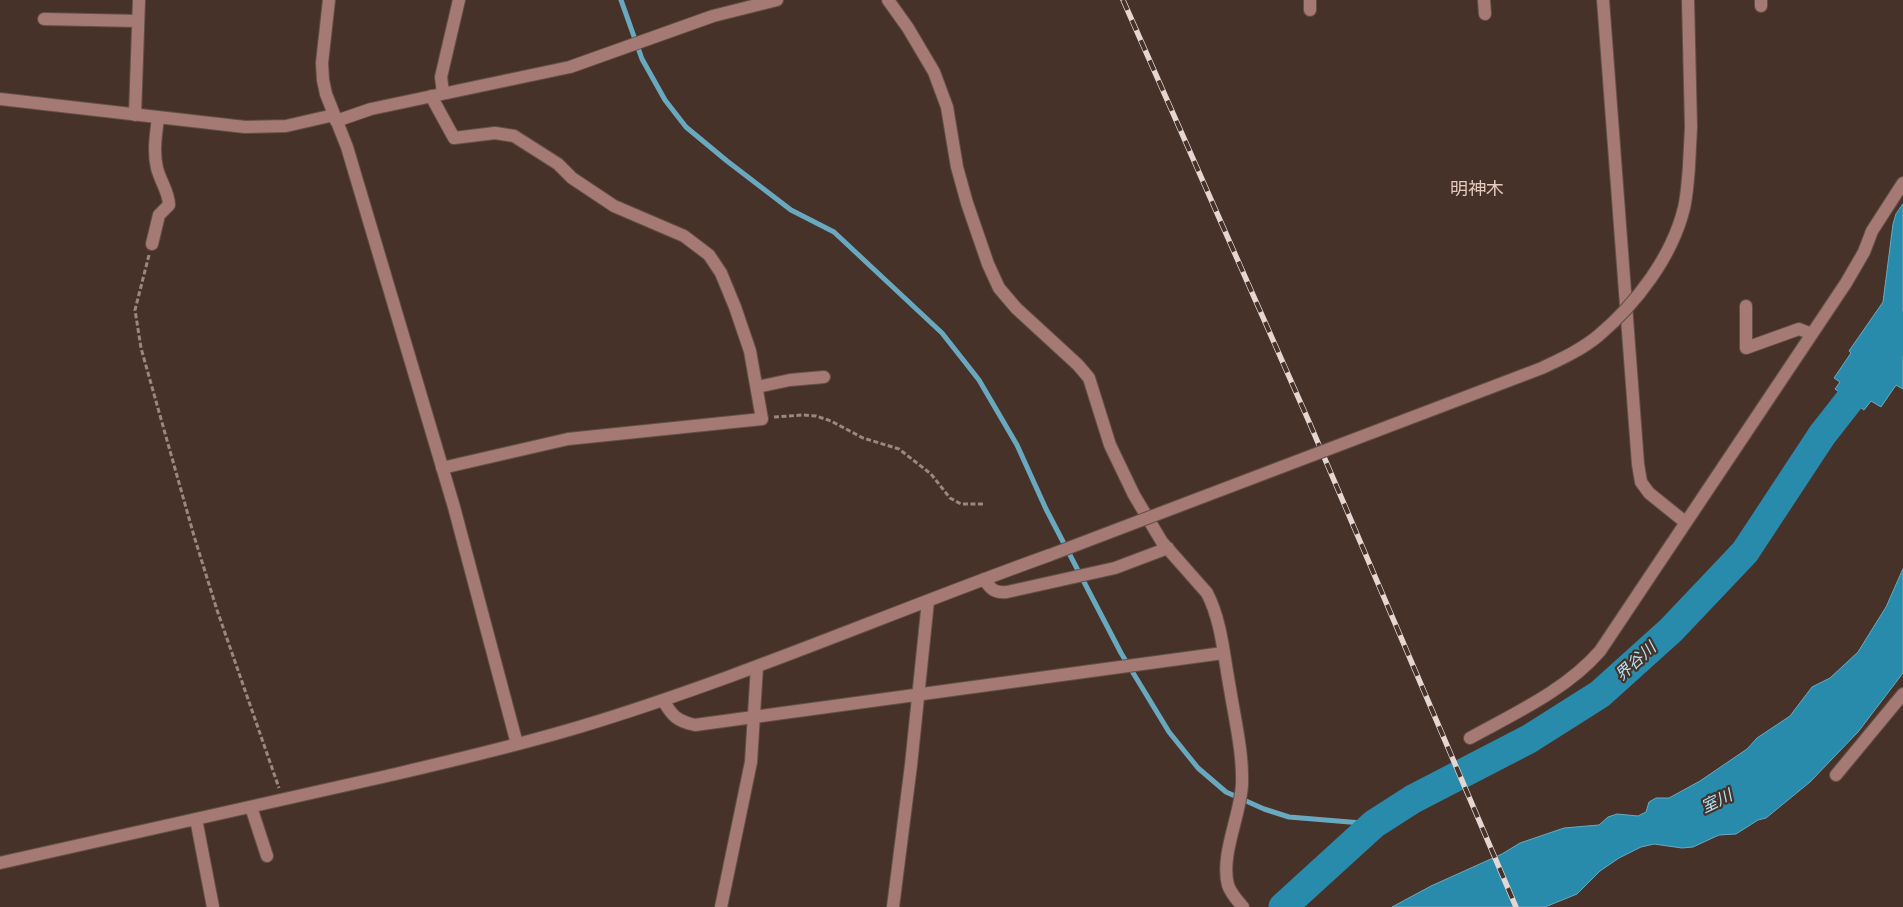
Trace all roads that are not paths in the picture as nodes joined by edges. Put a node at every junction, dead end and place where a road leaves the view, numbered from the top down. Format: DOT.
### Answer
graph roads {
  1 [pos="139,0"];
  2 [pos="329,0"];
  3 [pos="459,0"];
  4 [pos="777,0"];
  5 [pos="888,0"];
  6 [pos="1484,0"];
  7 [pos="1603,0"];
  8 [pos="1688,0"];
  9 [pos="1485,14"];
  10 [pos="44,19"];
  11 [pos="138,21"];
  12 [pos="437,95"];
  13 [pos="0,99"];
  14 [pos="135,115"];
  15 [pos="158,118"];
  16 [pos="335,118"];
  17 [pos="1903,182"];
  18 [pos="152,244"];
  19 [pos="1746,306"];
  20 [pos="1812,334"];
  21 [pos="824,377"];
  22 [pos="756,387"];
  23 [pos="442,468"];
  24 [pos="1685,522"];
  25 [pos="1168,548"];
  26 [pos="984,580"];
  27 [pos="928,601"];
  28 [pos="1223,653"];
  29 [pos="757,666"];
  30 [pos="918,694"];
  31 [pos="1903,694"];
  32 [pos="663,700"];
  33 [pos="754,718"];
  34 [pos="1470,738"];
  35 [pos="517,744"];
  36 [pos="1836,775"];
  37 [pos="251,807"];
  38 [pos="196,819"];
  39 [pos="267,856"];
  40 [pos="0,863"];
  41 [pos="213,907"];
  42 [pos="721,907"];
  43 [pos="893,907"];
  44 [pos="1243,907"];
  1 -- 11 [label="street"];
  2 -- 16 [label="street"];
  3 -- 12 [label="street"];
  4 -- 12 [label="street"];
  5 -- 25 [label="street"];
  6 -- 9 [label="street"];
  7 -- 24 [label="street"];
  8 -- 26 [label="street, bridge"];
  10 -- 11 [label="street"];
  11 -- 14 [label="street"];
  12 -- 16 [label="street"];
  12 -- 22 [label="street"];
  13 -- 14 [label="street"];
  14 -- 15 [label="street"];
  15 -- 16 [label="street"];
  15 -- 18 [label="street"];
  16 -- 23 [label="street"];
  17 -- 20 [label="street"];
  19 -- 20 [label="street"];
  20 -- 24 [label="street"];
  21 -- 22 [label="street"];
  22 -- 23 [label="street"];
  23 -- 35 [label="street"];
  24 -- 34 [label="street"];
  25 -- 26 [label="street"];
  25 -- 28 [label="street"];
  26 -- 27 [label="street"];
  27 -- 29 [label="street"];
  27 -- 30 [label="street"];
  28 -- 30 [label="street"];
  28 -- 44 [label="street"];
  29 -- 32 [label="street"];
  29 -- 33 [label="street"];
  30 -- 33 [label="street"];
  30 -- 43 [label="street"];
  31 -- 36 [label="street"];
  32 -- 33 [label="street"];
  32 -- 35 [label="street"];
  33 -- 42 [label="street"];
  35 -- 37 [label="street"];
  37 -- 38 [label="street"];
  37 -- 39 [label="street"];
  38 -- 40 [label="street"];
  38 -- 41 [label="street"];
}
